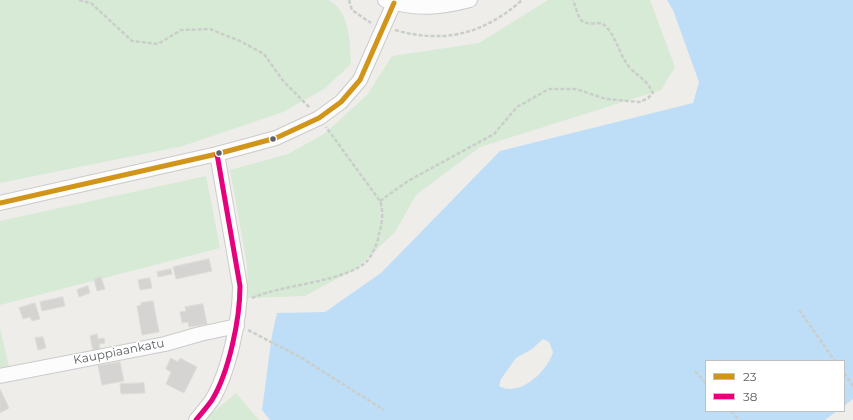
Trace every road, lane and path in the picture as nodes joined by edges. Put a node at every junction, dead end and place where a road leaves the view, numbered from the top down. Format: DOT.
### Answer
graph roads {
  1 [pos="79,0"];
  2 [pos="349,0"];
  3 [pos="470,0"];
  4 [pos="522,0"];
  5 [pos="573,0"];
  6 [pos="390,2"];
  7 [pos="384,27"];
  8 [pos="319,118"];
  9 [pos="217,154"];
  10 [pos="380,201"];
  11 [pos="0,203"];
  12 [pos="240,304"];
  13 [pos="799,310"];
  14 [pos="236,326"];
  15 [pos="256,333"];
  16 [pos="834,360"];
  17 [pos="696,371"];
  18 [pos="845,374"];
  19 [pos="0,376"];
  20 [pos="705,382"];
  21 [pos="853,386"];
  22 [pos="384,410"];
  23 [pos="732,412"];
  24 [pos="196,420"];
  25 [pos="739,420"];
  1 -- 8 [label="path"];
  2 -- 7 [label="path"];
  3 -- 6 [label="street"];
  4 -- 7 [label="path"];
  5 -- 10 [label="path"];
  6 -- 7 [label="street"];
  7 -- 8 [label="street"];
  8 -- 9 [label="street"];
  8 -- 10 [label="path"];
  9 -- 11 [label="street"];
  9 -- 12 [label="street"];
  10 -- 12 [label="path"];
  12 -- 14 [label="street"];
  13 -- 16 [label="path"];
  14 -- 19 [label="street, Kauppiaankatu"];
  14 -- 24 [label="street"];
  15 -- 22 [label="path"];
  17 -- 20 [label="path"];
  18 -- 21 [label="path"];
  23 -- 25 [label="path"];
}
